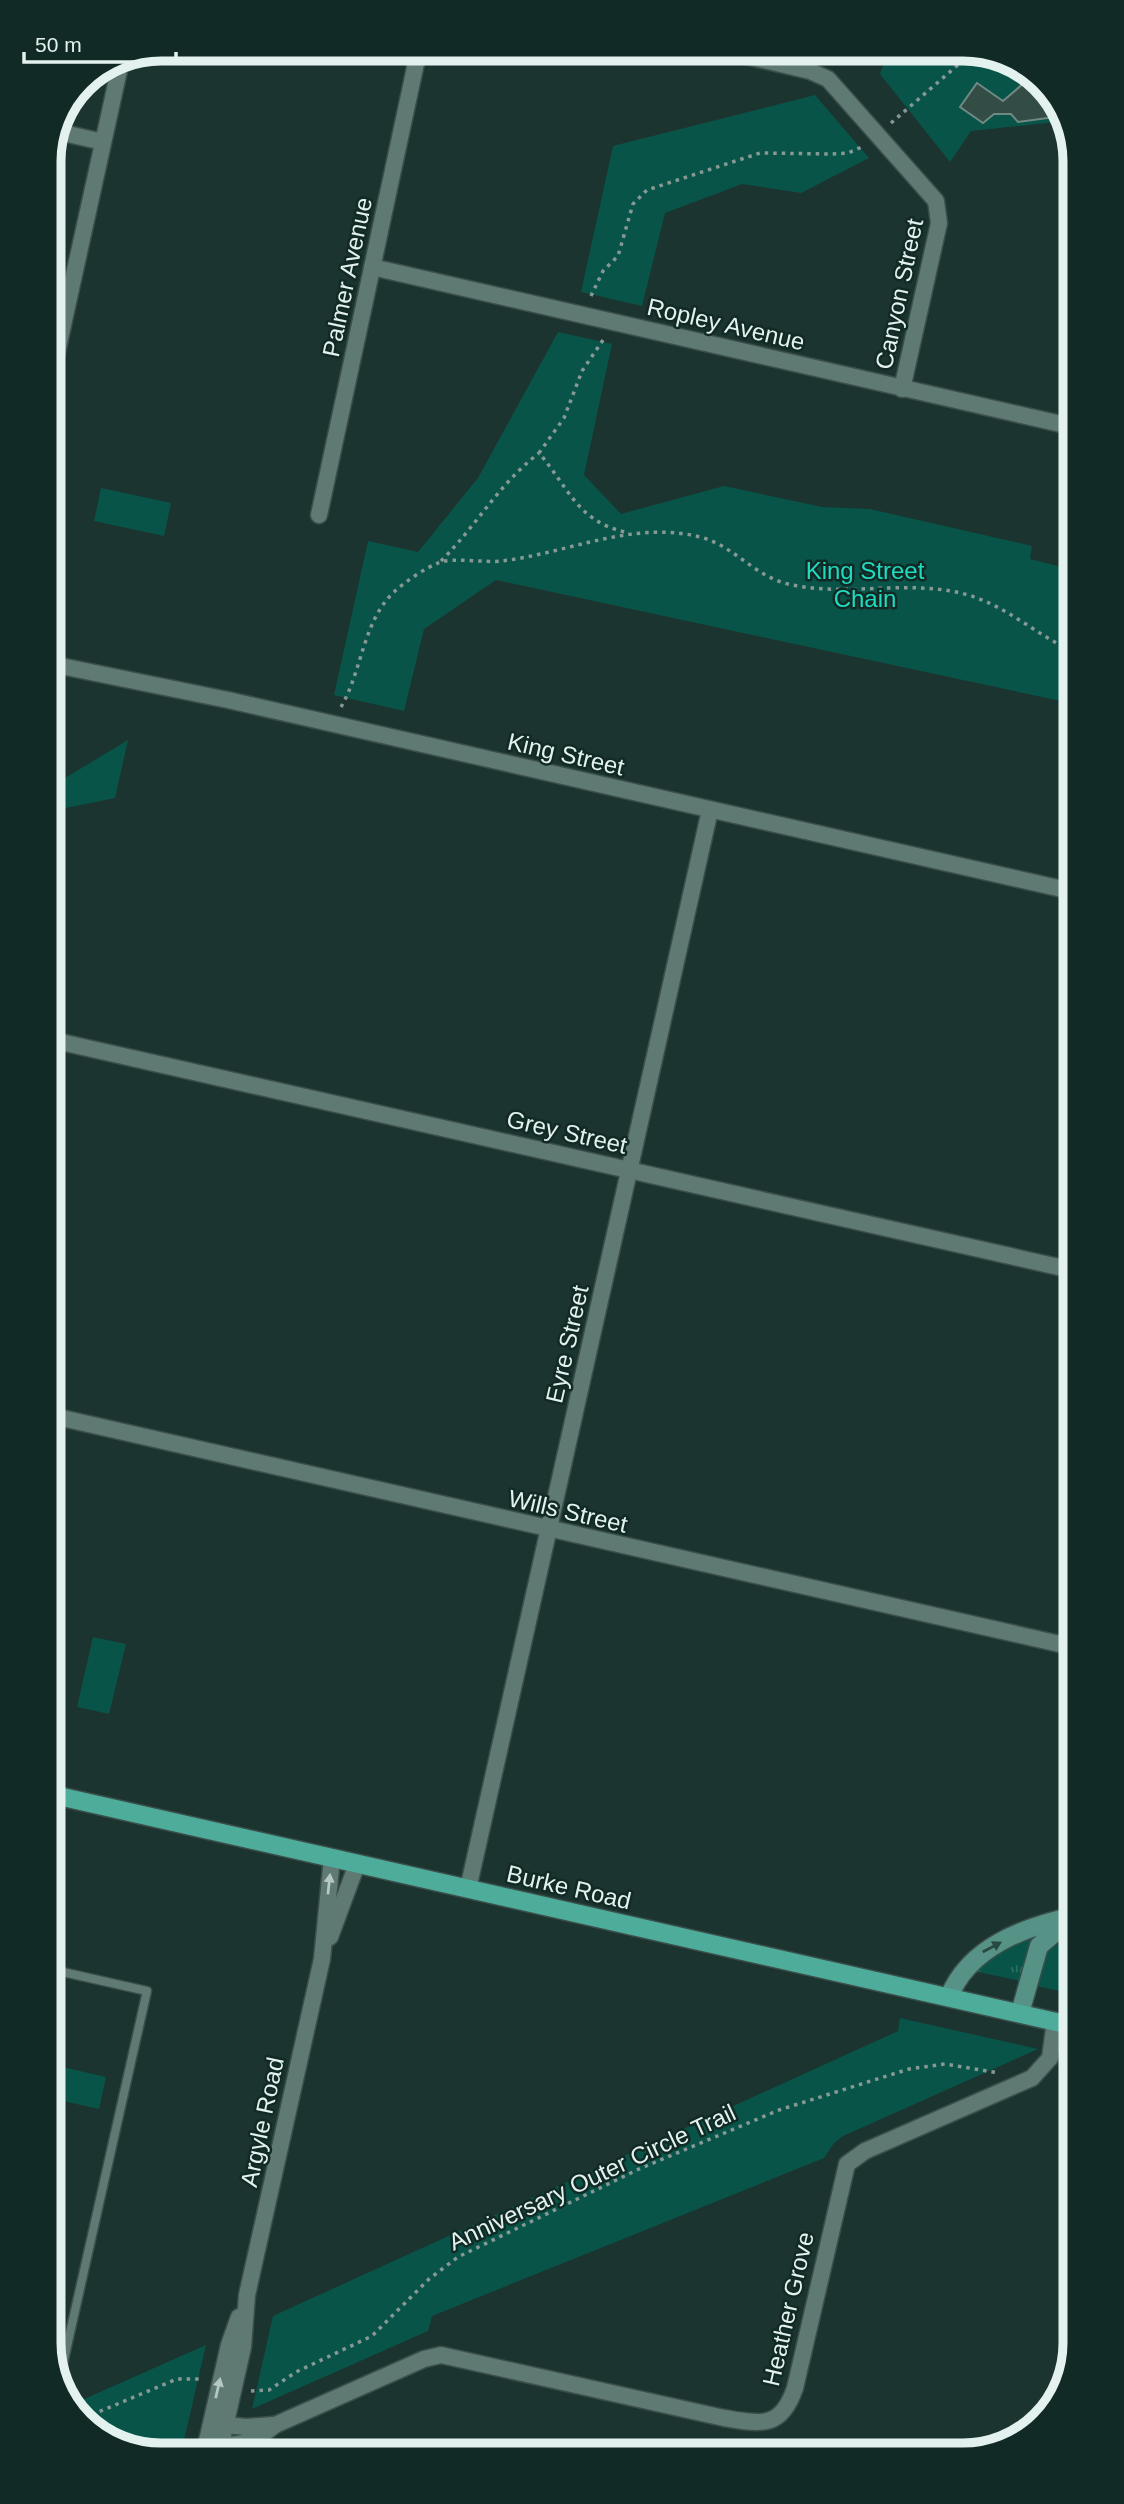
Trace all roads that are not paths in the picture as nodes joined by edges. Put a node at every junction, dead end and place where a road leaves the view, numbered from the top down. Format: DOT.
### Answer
graph roads {
  1 [pos="416,61"];
  2 [pos="766,61"];
  3 [pos="119,72"];
  4 [pos="66,133"];
  5 [pos="103,142"];
  6 [pos="372,267"];
  7 [pos="61,334"];
  8 [pos="902,389"];
  9 [pos="1063,424"];
  10 [pos="319,515"];
  11 [pos="61,666"];
  12 [pos="710,810"];
  13 [pos="1063,889"];
  14 [pos="61,1042"];
  15 [pos="630,1170"];
  16 [pos="1063,1268"];
  17 [pos="61,1418"];
  18 [pos="548,1530"];
  19 [pos="1063,1645"];
  20 [pos="61,1797"];
  21 [pos="332,1858"];
  22 [pos="357,1864"];
  23 [pos="468,1889"];
  24 [pos="1063,1919"];
  25 [pos="1063,1926"];
  26 [pos="322,1959"];
  27 [pos="61,1972"];
  28 [pos="949,1997"];
  29 [pos="1020,2013"];
  30 [pos="1055,2021"];
  31 [pos="1063,2023"];
  32 [pos="63,2363"];
  33 [pos="218,2424"];
  34 [pos="275,2425"];
  35 [pos="213,2443"];
  36 [pos="240,2443"];
  1 -- 6 [label="street, Palmer Avenue"];
  2 -- 8 [label="street, Canyon Street"];
  3 -- 5 [label="street"];
  4 -- 5 [label="street"];
  5 -- 7 [label="street"];
  6 -- 8 [label="street, Ropley Avenue"];
  6 -- 10 [label="street, Palmer Avenue"];
  8 -- 9 [label="street, Ropley Avenue"];
  11 -- 12 [label="street, King Street"];
  12 -- 13 [label="street, King Street"];
  12 -- 15 [label="street, Eyre Street"];
  14 -- 15 [label="street, Grey Street"];
  15 -- 16 [label="street, Grey Street"];
  15 -- 18 [label="street, Eyre Street"];
  17 -- 18 [label="street, Wills Street"];
  18 -- 19 [label="street, Wills Street"];
  18 -- 23 [label="street, Eyre Street"];
  20 -- 21 [label="main road, Burke Road"];
  21 -- 22 [label="main road, Burke Road"];
  26 -- 21 [label="street, Argyle Road, one-way"];
  22 -- 23 [label="main road, Burke Road"];
  22 -- 26 [label="street, Argyle Road"];
  23 -- 28 [label="main road, Burke Road"];
  28 -- 24 [label="street, one-way"];
  25 -- 29 [label="street"];
  26 -- 33 [label="street, Argyle Road"];
  27 -- 32 [label="lane"];
  28 -- 29 [label="main road, Burke Road"];
  29 -- 30 [label="main road, Burke Road"];
  30 -- 31 [label="main road, Burke Road"];
  30 -- 34 [label="street, Heather Grove"];
  33 -- 34 [label="street, Heather Grove"];
  33 -- 35 [label="street, Argyle Road"];
  34 -- 36 [label="street, Heather Grove"];
}
